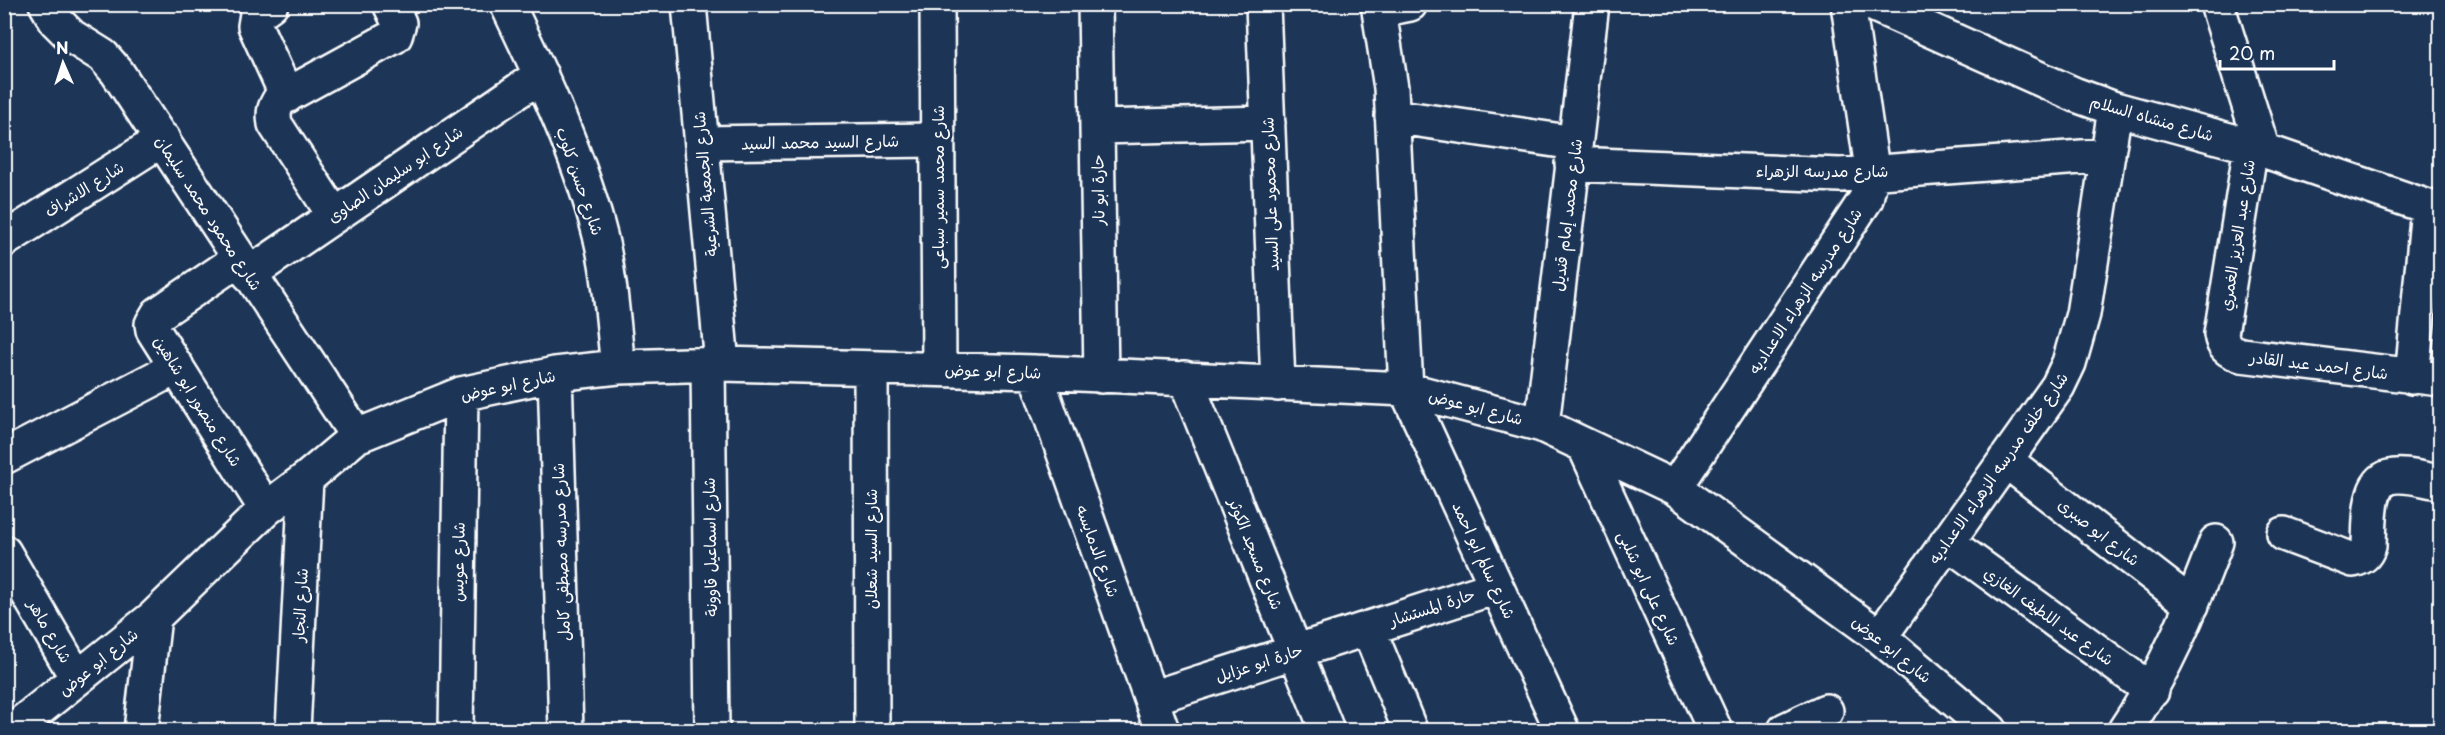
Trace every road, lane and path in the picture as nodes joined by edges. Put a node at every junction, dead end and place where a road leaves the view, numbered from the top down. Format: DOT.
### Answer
graph roads {
  1 [pos="46,4"];
  2 [pos="271,4"];
  3 [pos="390,4"];
  4 [pos="507,4"];
  5 [pos="689,4"];
  6 [pos="937,4"];
  7 [pos="1095,4"];
  8 [pos="1263,4"];
  9 [pos="1592,4"];
  10 [pos="1848,4"];
  11 [pos="1872,4"];
  12 [pos="2217,4"];
  13 [pos="1389,6"];
  14 [pos="541,75"];
  15 [pos="287,96"];
  16 [pos="2115,109"];
  17 [pos="1392,116"];
  18 [pos="1268,123"];
  19 [pos="1097,127"];
  20 [pos="163,139"];
  21 [pos="938,140"];
  22 [pos="702,143"];
  23 [pos="2257,148"];
  24 [pos="1574,154"];
  25 [pos="2108,155"];
  26 [pos="1871,174"];
  27 [pos="2434,210"];
  28 [pos="334,215"];
  29 [pos="4,240"];
  30 [pos="244,267"];
  31 [pos="2223,323"];
  32 [pos="715,364"];
  33 [pos="177,367"];
  34 [pos="618,367"];
  35 [pos="871,368"];
  36 [pos="939,369"];
  37 [pos="1035,372"];
  38 [pos="555,374"];
  39 [pos="1101,376"];
  40 [pos="1185,378"];
  41 [pos="2426,378"];
  42 [pos="1278,384"];
  43 [pos="1406,389"];
  44 [pos="461,394"];
  45 [pos="1542,425"];
  46 [pos="357,436"];
  47 [pos="1584,444"];
  48 [pos="4,457"];
  49 [pos="2005,460"];
  50 [pos="306,479"];
  51 [pos="2440,482"];
  52 [pos="1675,488"];
  53 [pos="266,509"];
  54 [pos="2284,534"];
  55 [pos="1947,542"];
  56 [pos="2216,542"];
  57 [pos="4,552"];
  58 [pos="1496,587"];
  59 [pos="2192,605"];
  60 [pos="154,617"];
  61 [pos="1368,628"];
  62 [pos="1880,637"];
  63 [pos="1295,651"];
  64 [pos="77,678"];
  65 [pos="2152,691"];
  66 [pos="1151,698"];
  67 [pos="1826,711"];
  68 [pos="48,716"];
  69 [pos="13,730"];
  70 [pos="141,730"];
  71 [pos="293,730"];
  72 [pos="456,730"];
  73 [pos="566,730"];
  74 [pos="712,730"];
  75 [pos="872,730"];
  76 [pos="1162,730"];
  77 [pos="1327,730"];
  78 [pos="1410,730"];
  79 [pos="1562,730"];
  80 [pos="1715,730"];
  81 [pos="1785,730"];
  82 [pos="1990,730"];
  83 [pos="2125,730"];
  1 -- 20 [label="street, شارع محمود محمد سليمان"];
  2 -- 15 [label="street"];
  3 -- 15 [label="street"];
  4 -- 14 [label="street, شارع حسن كلوب"];
  5 -- 22 [label="street, شارع الجمعية الشرعية"];
  6 -- 21 [label="street, شارع محمد سمير سباعى"];
  7 -- 19 [label="street, حارة ابو نار"];
  8 -- 18 [label="street, شارع محمود على السيد"];
  9 -- 24 [label="street, شارع محمد إمام قنديل"];
  10 -- 26 [label="street, شارع مدرسه الزهراء الاعداديه"];
  11 -- 16 [label="street, شارع منشاه السلام"];
  12 -- 23 [label="street"];
  13 -- 17 [label="street"];
  14 -- 28 [label="street, شارع ابو سليمان الصاوى"];
  14 -- 34 [label="street, شارع حسن كلوب"];
  15 -- 28 [label="street"];
  16 -- 23 [label="street, شارع منشاه السلام"];
  16 -- 25 [label="street, شارع خلف مدرسه الزهراء الاعداديه"];
  17 -- 24 [label="street, شارع مدرسه الزهراء"];
  17 -- 43 [label="street"];
  18 -- 19 [label="street"];
  18 -- 42 [label="street, شارع محمود على السيد"];
  19 -- 39 [label="street, حارة ابو نار"];
  20 -- 29 [label="street, شارع الاشراف"];
  20 -- 30 [label="street, شارع محمود محمد سليمان"];
  21 -- 22 [label="street, شارع السيد محمد السيد"];
  21 -- 36 [label="street, شارع محمد سمير سباعى"];
  22 -- 32 [label="street, شارع الجمعية الشرعية"];
  23 -- 27 [label="street, شارع منشاه السلام"];
  23 -- 31 [label="street, شارع عبد العزيز الغمري"];
  24 -- 26 [label="street, شارع مدرسه الزهراء"];
  24 -- 45 [label="street, شارع محمد إمام قنديل"];
  25 -- 26 [label="street, شارع مدرسه الزهراء"];
  25 -- 49 [label="street, شارع خلف مدرسه الزهراء الاعداديه"];
  26 -- 52 [label="street, شارع مدرسه الزهراء الاعداديه"];
  27 -- 41 [label="street"];
  28 -- 30 [label="street, شارع ابو سليمان الصاوى"];
  30 -- 33 [label="street, شارع منصور ابو شاهين"];
  30 -- 46 [label="street, شارع محمود محمد سليمان"];
  31 -- 41 [label="street, شارع احمد عبد القادر"];
  32 -- 34 [label="street, شارع ابو عوض"];
  32 -- 35 [label="street, شارع ابو عوض"];
  32 -- 74 [label="street, شارع اسماعيل قاوونة"];
  33 -- 48 [label="street"];
  33 -- 53 [label="street, شارع منصور ابو شاهين"];
  34 -- 38 [label="street, شارع ابو عوض"];
  35 -- 36 [label="street, شارع ابو عوض"];
  35 -- 75 [label="street, شارع السيد شعلان"];
  36 -- 37 [label="street, شارع ابو عوض"];
  37 -- 39 [label="street, شارع ابو عوض"];
  37 -- 66 [label="street, شارع الدمايسه"];
  38 -- 44 [label="street, شارع ابو عوض"];
  38 -- 73 [label="street, شارع مدرسه مصطفى كامل"];
  39 -- 40 [label="street, شارع ابو عوض"];
  40 -- 42 [label="street, شارع ابو عوض"];
  40 -- 63 [label="street, شارع مسجد الكوثر"];
  42 -- 43 [label="street, شارع ابو عوض"];
  43 -- 45 [label="street, شارع ابو عوض"];
  43 -- 58 [label="street, شارع سالم ابو احمد"];
  44 -- 46 [label="street, شارع ابو عوض"];
  44 -- 72 [label="street, شارع عويس"];
  45 -- 47 [label="street, شارع ابو عوض"];
  46 -- 50 [label="street, شارع ابو عوض"];
  47 -- 52 [label="street, شارع ابو عوض"];
  47 -- 80 [label="street, شارع على ابو شلبى"];
  49 -- 55 [label="street, شارع خلف مدرسه الزهراء الاعداديه"];
  49 -- 59 [label="street, شارع ابو صبرى"];
  50 -- 53 [label="street, شارع ابو عوض"];
  50 -- 71 [label="street, شارع النجار"];
  51 -- 54 [label="street"];
  52 -- 62 [label="street, شارع ابو عوض"];
  53 -- 60 [label="street, شارع ابو عوض"];
  55 -- 62 [label="street, شارع خلف مدرسه الزهراء الاعداديه"];
  55 -- 65 [label="street, شارع عبد اللطيف الغازي"];
  56 -- 59 [label="street"];
  57 -- 64 [label="street, شارع ماهر"];
  58 -- 61 [label="street, حارة المستشار"];
  58 -- 79 [label="street, شارع سالم ابو احمد"];
  59 -- 65 [label="street"];
  60 -- 64 [label="street, شارع ابو عوض"];
  60 -- 70 [label="street"];
  61 -- 63 [label="street, حارة ابو عزايل"];
  61 -- 78 [label="street"];
  62 -- 82 [label="street, شارع ابو عوض"];
  63 -- 66 [label="street, حارة ابو عزايل"];
  63 -- 77 [label="street, شارع مسجد الكوثر"];
  64 -- 68 [label="street, شارع ابو عوض"];
  65 -- 83 [label="street"];
  66 -- 76 [label="street, شارع الدمايسه"];
  67 -- 81 [label="street"];
  68 -- 69 [label="street, شارع ابو عوض"];
}
